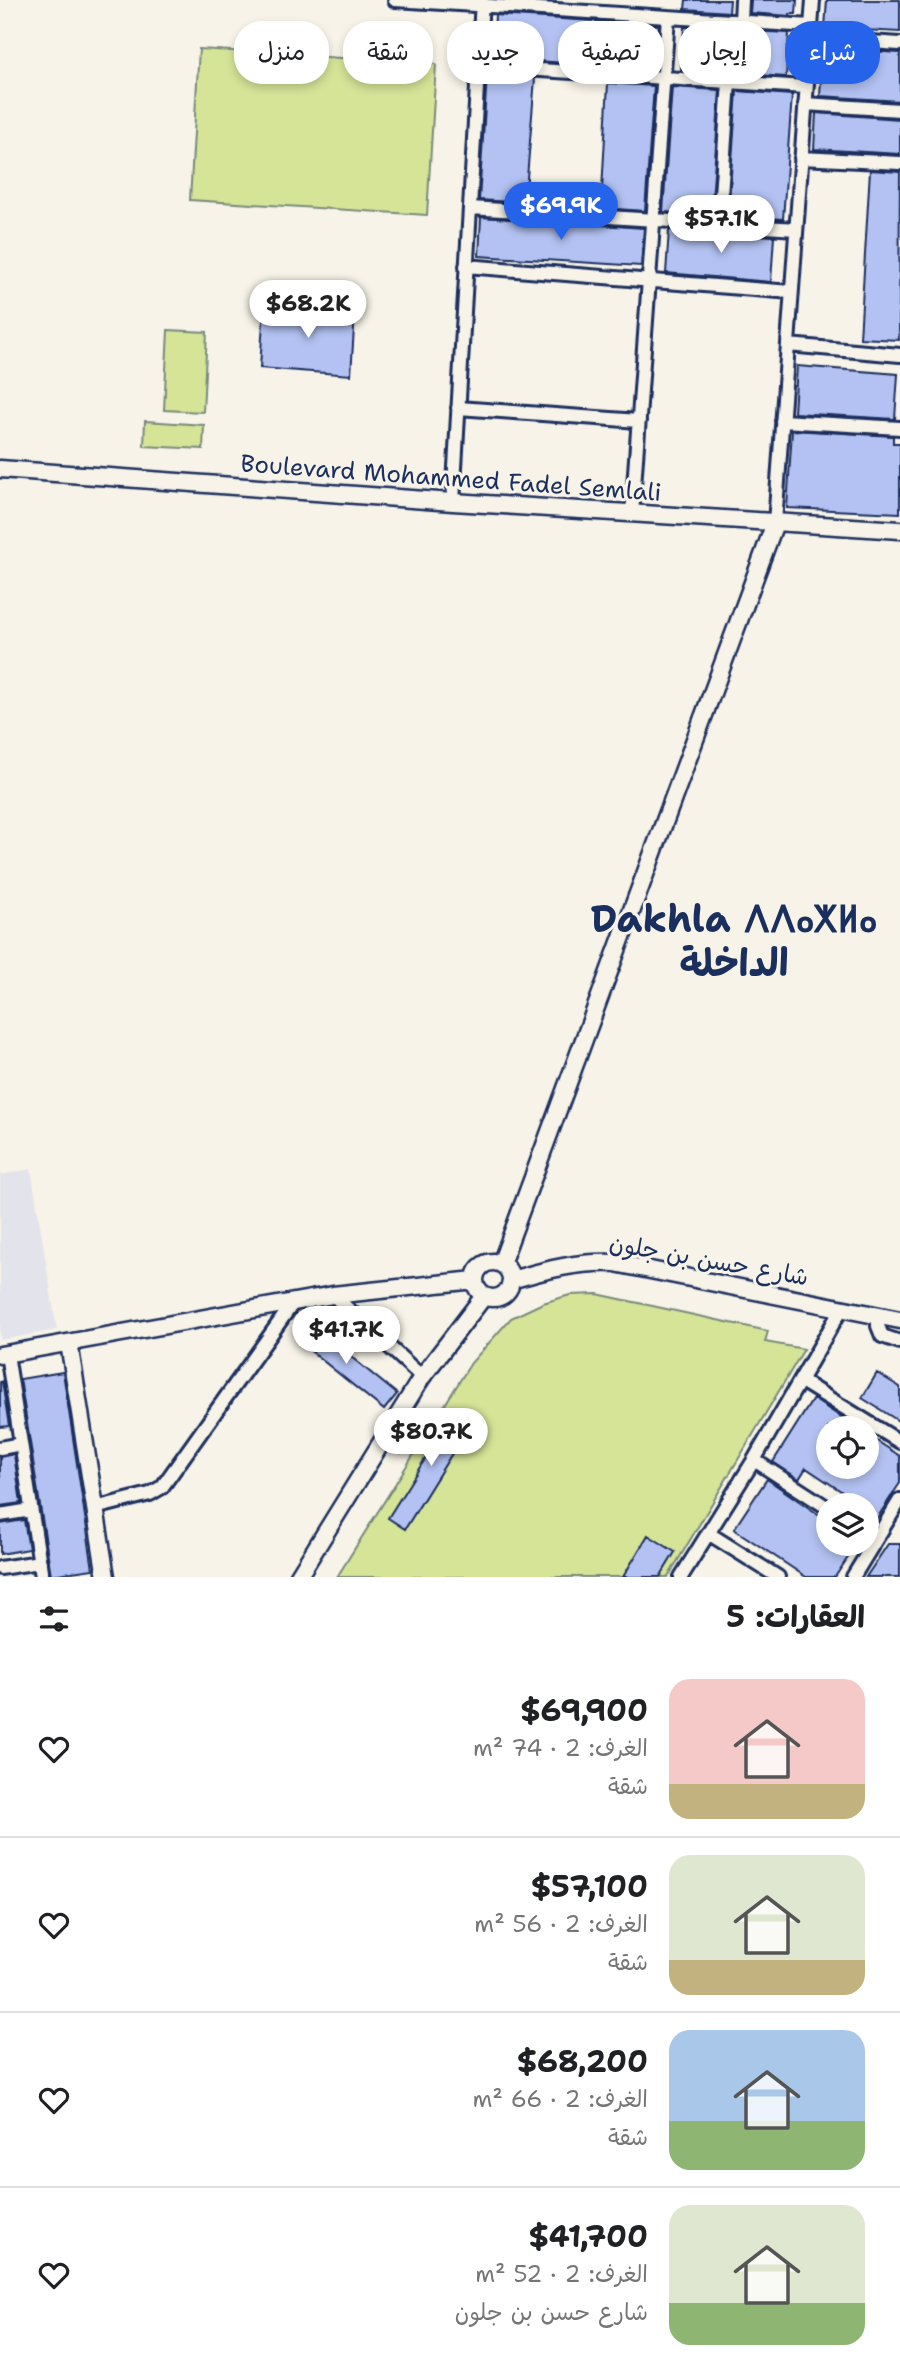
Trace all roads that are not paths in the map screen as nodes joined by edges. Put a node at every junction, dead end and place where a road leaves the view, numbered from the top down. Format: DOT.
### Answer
graph roads {
  1 [pos="395,0"];
  2 [pos="742,0"];
  3 [pos="813,0"];
  4 [pos="482,3"];
  5 [pos="547,5"];
  6 [pos="668,17"];
  7 [pos="481,21"];
  8 [pos="741,21"];
  9 [pos="811,21"];
  10 [pos="880,41"];
  11 [pos="900,44"];
  12 [pos="664,78"];
  13 [pos="678,79"];
  14 [pos="477,84"];
  15 [pos="664,84"];
  16 [pos="729,84"];
  17 [pos="760,84"];
  18 [pos="806,84"];
  19 [pos="806,87"];
  20 [pos="805,104"];
  21 [pos="900,110"];
  22 [pos="801,158"];
  23 [pos="900,163"];
  24 [pos="470,208"];
  25 [pos="653,220"];
  26 [pos="719,224"];
  27 [pos="796,229"];
  28 [pos="466,266"];
  29 [pos="649,281"];
  30 [pos="791,292"];
  31 [pos="788,345"];
  32 [pos="900,355"];
  33 [pos="458,408"];
  34 [pos="639,421"];
  35 [pos="782,421"];
  36 [pos="900,428"];
  37 [pos="0,469"];
  38 [pos="453,502"];
  39 [pos="632,514"];
  40 [pos="775,523"];
  41 [pos="900,530"];
  42 [pos="501,1265"];
  43 [pos="475,1280"];
  44 [pos="510,1280"];
  45 [pos="333,1296"];
  46 [pos="484,1296"];
  47 [pos="293,1303"];
  48 [pos="842,1308"];
  49 [pos="878,1316"];
  50 [pos="900,1320"];
  51 [pos="900,1342"];
  52 [pos="69,1343"];
  53 [pos="4,1354"];
  54 [pos="422,1377"];
  55 [pos="801,1381"];
  56 [pos="900,1443"];
  57 [pos="21,1444"];
  58 [pos="0,1448"];
  59 [pos="754,1460"];
  60 [pos="816,1500"];
  61 [pos="900,1500"];
  62 [pos="95,1508"];
  63 [pos="32,1510"];
  64 [pos="0,1515"];
  65 [pos="879,1527"];
  66 [pos="708,1533"];
  67 [pos="862,1556"];
  68 [pos="40,1562"];
  69 [pos="0,1568"];
  70 [pos="42,1577"];
  71 [pos="106,1577"];
  72 [pos="298,1577"];
  73 [pos="681,1577"];
  74 [pos="778,1577"];
  75 [pos="853,1577"];
  1 -- 4 [label="street"];
  2 -- 8 [label="street"];
  3 -- 9 [label="street"];
  4 -- 5 [label="street"];
  4 -- 7 [label="street"];
  5 -- 6 [label="street"];
  6 -- 8 [label="street"];
  6 -- 12 [label="street"];
  10 -- 11 [label="street"];
  12 -- 13 [label="street"];
  14 -- 24 [label="street"];
  15 -- 25 [label="street"];
  16 -- 26 [label="street"];
  17 -- 19 [label="street"];
  18 -- 19 [label="street"];
  19 -- 20 [label="street"];
  20 -- 21 [label="street"];
  20 -- 22 [label="street"];
  22 -- 23 [label="street"];
  22 -- 27 [label="street"];
  24 -- 25 [label="street"];
  24 -- 28 [label="street"];
  25 -- 26 [label="street"];
  25 -- 29 [label="street"];
  26 -- 27 [label="street"];
  27 -- 30 [label="street"];
  28 -- 29 [label="street"];
  28 -- 33 [label="street"];
  29 -- 30 [label="street"];
  29 -- 34 [label="street"];
  30 -- 31 [label="street"];
  31 -- 32 [label="street"];
  31 -- 35 [label="street"];
  33 -- 34 [label="street"];
  33 -- 38 [label="street"];
  34 -- 39 [label="street"];
  35 -- 36 [label="street"];
  35 -- 40 [label="street"];
  37 -- 38 [label="street, Boulevard Mohammed Fadel Semlali"];
  38 -- 39 [label="street, Boulevard Mohammed Fadel Semlali"];
  39 -- 40 [label="street, Boulevard Mohammed Fadel Semlali"];
  40 -- 41 [label="street, Boulevard Mohammed Fadel Semlali"];
  40 -- 42 [label="street"];
  42 -- 43 [label="street"];
  42 -- 44 [label="street"];
  43 -- 45 [label="street"];
  43 -- 46 [label="street"];
  44 -- 46 [label="street"];
  44 -- 48 [label="street, شارع حسن بن جلون"];
  45 -- 47 [label="street"];
  45 -- 54 [label="street"];
  46 -- 54 [label="street"];
  47 -- 52 [label="street"];
  47 -- 62 [label="street"];
  48 -- 49 [label="street, شارع حسن بن جلون"];
  48 -- 55 [label="street"];
  49 -- 50 [label="street, شارع حسن بن جلون"];
  49 -- 51 [label="street"];
  52 -- 53 [label="street"];
  52 -- 62 [label="street"];
  53 -- 57 [label="street"];
  54 -- 72 [label="street"];
  55 -- 56 [label="street"];
  55 -- 59 [label="street"];
  57 -- 58 [label="street"];
  57 -- 63 [label="street"];
  59 -- 60 [label="street"];
  59 -- 66 [label="street"];
  61 -- 65 [label="street"];
  62 -- 71 [label="street"];
  63 -- 64 [label="street"];
  63 -- 68 [label="street"];
  66 -- 73 [label="street"];
  66 -- 74 [label="street"];
  67 -- 75 [label="street"];
  68 -- 69 [label="street"];
  68 -- 70 [label="street"];
}
